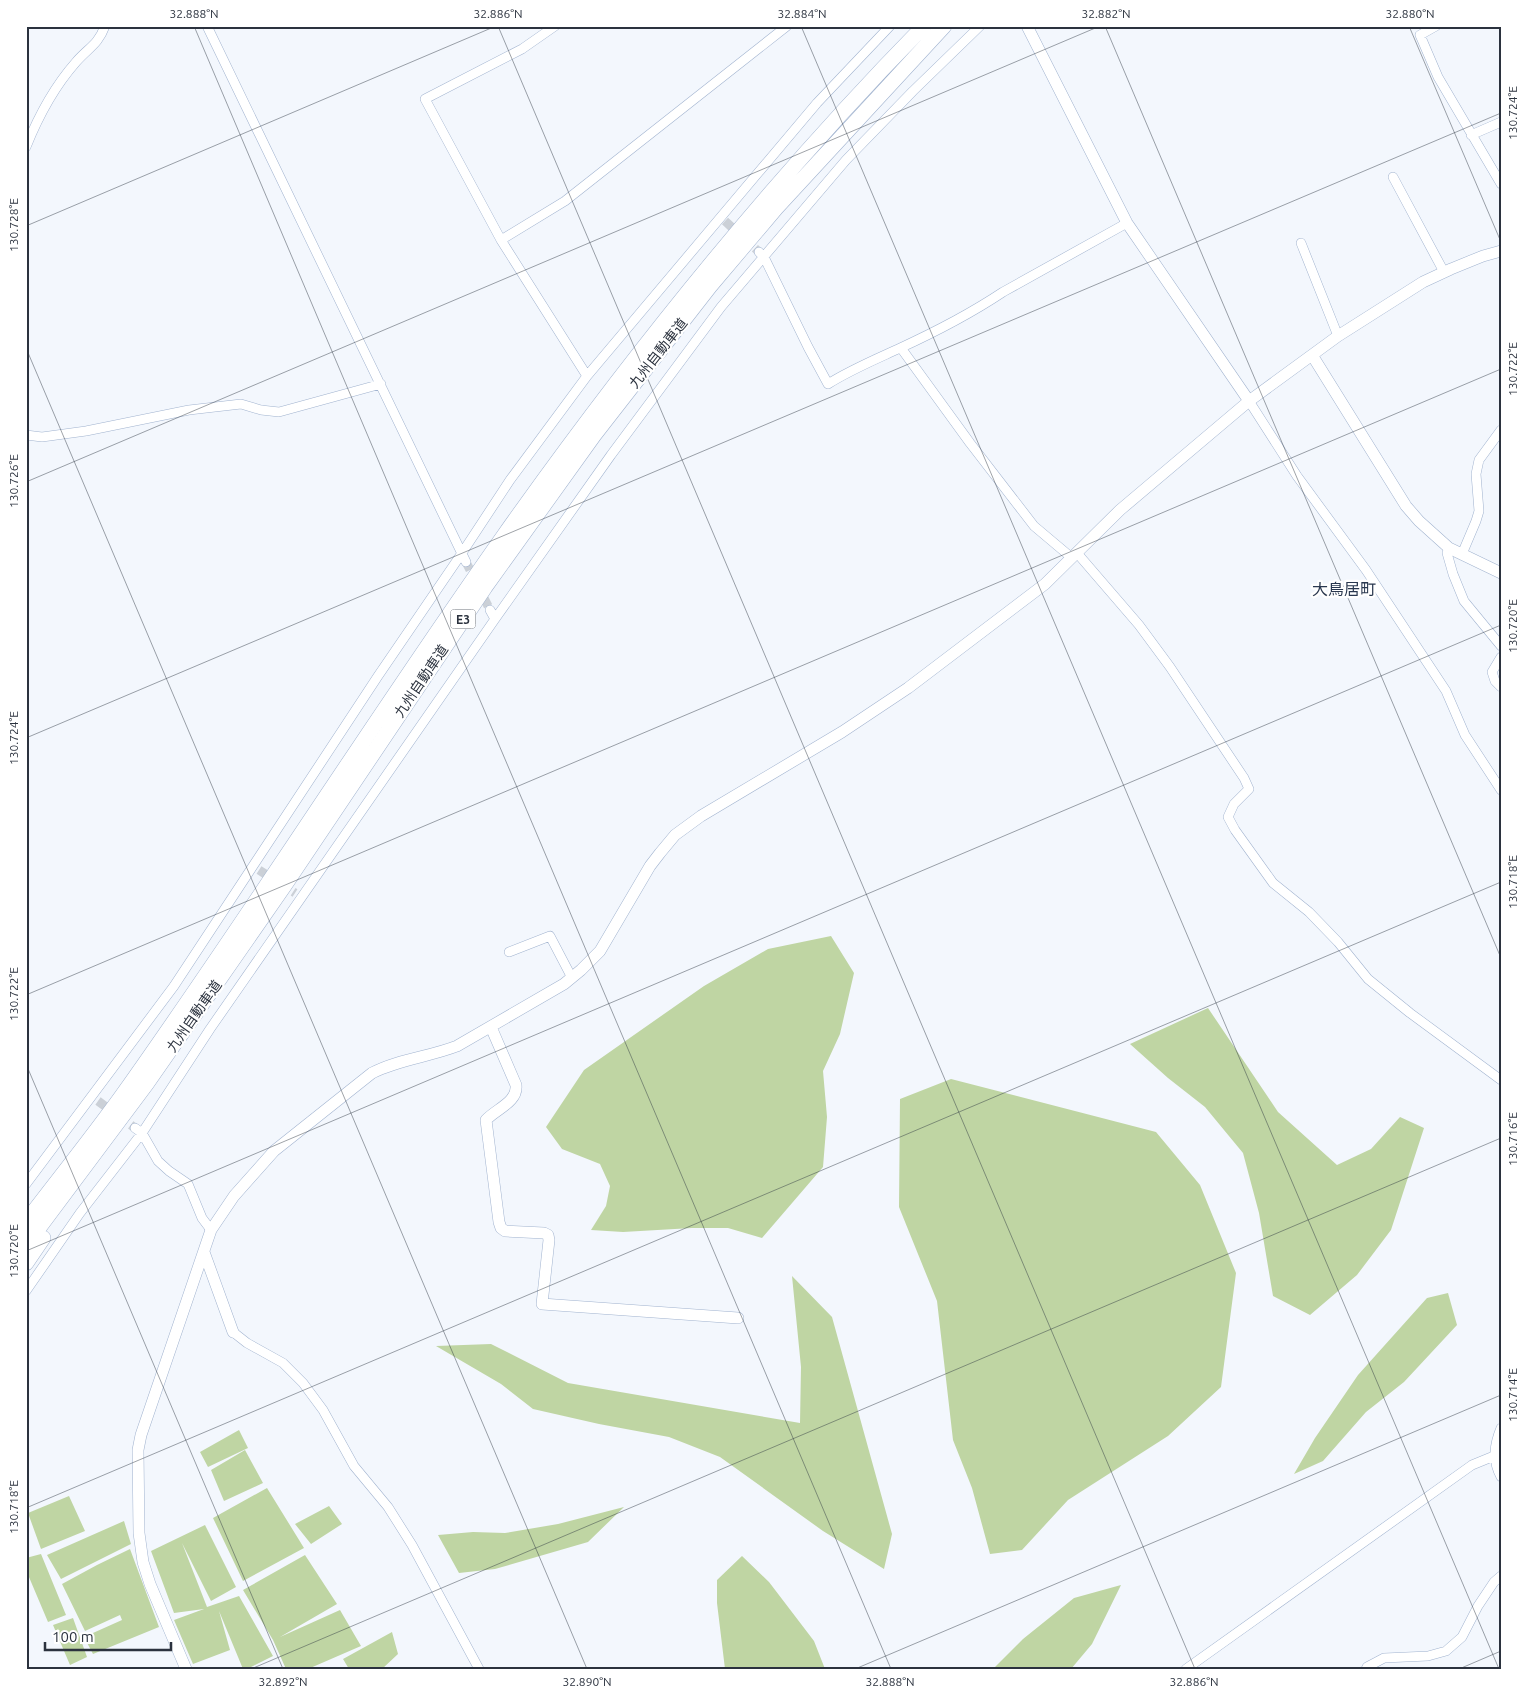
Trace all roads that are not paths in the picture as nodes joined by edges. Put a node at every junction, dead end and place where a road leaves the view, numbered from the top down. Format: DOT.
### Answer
graph roads {
  1 [pos="105,26"];
  2 [pos="207,26"];
  3 [pos="555,26"];
  4 [pos="787,26"];
  5 [pos="890,26"];
  6 [pos="924,26"];
  7 [pos="944,26"];
  8 [pos="980,26"];
  9 [pos="1027,26"];
  10 [pos="1436,26"];
  11 [pos="1501,122"];
  12 [pos="1471,135"];
  13 [pos="26,147"];
  14 [pos="1394,177"];
  15 [pos="1501,184"];
  16 [pos="1127,223"];
  17 [pos="501,240"];
  18 [pos="1301,243"];
  19 [pos="1501,251"];
  20 [pos="762,255"];
  21 [pos="1444,272"];
  22 [pos="1338,336"];
  23 [pos="901,348"];
  24 [pos="1312,355"];
  25 [pos="588,376"];
  26 [pos="381,384"];
  27 [pos="1250,402"];
  28 [pos="1501,430"];
  29 [pos="26,435"];
  30 [pos="1448,548"];
  31 [pos="1462,554"];
  32 [pos="1075,555"];
  33 [pos="464,557"];
  34 [pos="1501,573"];
  35 [pos="490,610"];
  36 [pos="495,619"];
  37 [pos="1501,646"];
  38 [pos="1501,657"];
  39 [pos="1501,687"];
  40 [pos="1501,790"];
  41 [pos="509,952"];
  42 [pos="572,978"];
  43 [pos="491,1027"];
  44 [pos="1501,1080"];
  45 [pos="147,1083"];
  46 [pos="139,1130"];
  47 [pos="78,1154"];
  48 [pos="26,1184"];
  49 [pos="26,1212"];
  50 [pos="26,1222"];
  51 [pos="211,1230"];
  52 [pos="26,1245"];
  53 [pos="204,1252"];
  54 [pos="26,1263"];
  55 [pos="26,1291"];
  56 [pos="738,1318"];
  57 [pos="233,1332"];
  58 [pos="1501,1428"];
  59 [pos="1494,1456"];
  60 [pos="1501,1477"];
  61 [pos="1501,1576"];
  62 [pos="186,1669"];
  63 [pos="479,1669"];
  64 [pos="1186,1669"];
  65 [pos="1366,1669"];
  1 -- 13 [label="street"];
  2 -- 26 [label="street"];
  3 -- 17 [label="street"];
  4 -- 17 [label="street"];
  5 -- 25 [label="street"];
  6 -- 47 [label="highway, 九州自動車道 / E3"];
  7 -- 45 [label="highway, 九州自動車道 / E3"];
  8 -- 20 [label="street"];
  9 -- 16 [label="street"];
  10 -- 12 [label="street"];
  11 -- 12 [label="street"];
  12 -- 15 [label="street"];
  14 -- 21 [label="street"];
  16 -- 23 [label="street"];
  16 -- 27 [label="street"];
  17 -- 25 [label="street"];
  18 -- 22 [label="street"];
  19 -- 21 [label="street"];
  20 -- 23 [label="street"];
  20 -- 36 [label="street"];
  21 -- 22 [label="street"];
  22 -- 24 [label="street"];
  23 -- 32 [label="street"];
  24 -- 27 [label="street"];
  24 -- 30 [label="street"];
  25 -- 33 [label="street"];
  26 -- 29 [label="street"];
  26 -- 33 [label="street"];
  27 -- 32 [label="street"];
  27 -- 40 [label="street"];
  28 -- 31 [label="street"];
  30 -- 31 [label="street"];
  30 -- 37 [label="street"];
  31 -- 34 [label="street"];
  32 -- 42 [label="street"];
  32 -- 44 [label="street"];
  33 -- 48 [label="street"];
  35 -- 36 [label="street"];
  36 -- 46 [label="street"];
  38 -- 39 [label="street"];
  41 -- 42 [label="street"];
  42 -- 43 [label="street"];
  43 -- 51 [label="street"];
  43 -- 56 [label="street"];
  45 -- 52 [label="highway, 九州自動車道 / E3"];
  45 -- 54 [label="highway"];
  46 -- 51 [label="street"];
  46 -- 55 [label="street"];
  47 -- 49 [label="highway"];
  47 -- 50 [label="highway, 九州自動車道 / E3"];
  51 -- 53 [label="street"];
  53 -- 57 [label="street"];
  53 -- 62 [label="street"];
  57 -- 63 [label="street"];
  58 -- 59 [label="street"];
  59 -- 60 [label="street"];
  59 -- 64 [label="street"];
  61 -- 65 [label="street"];
}
